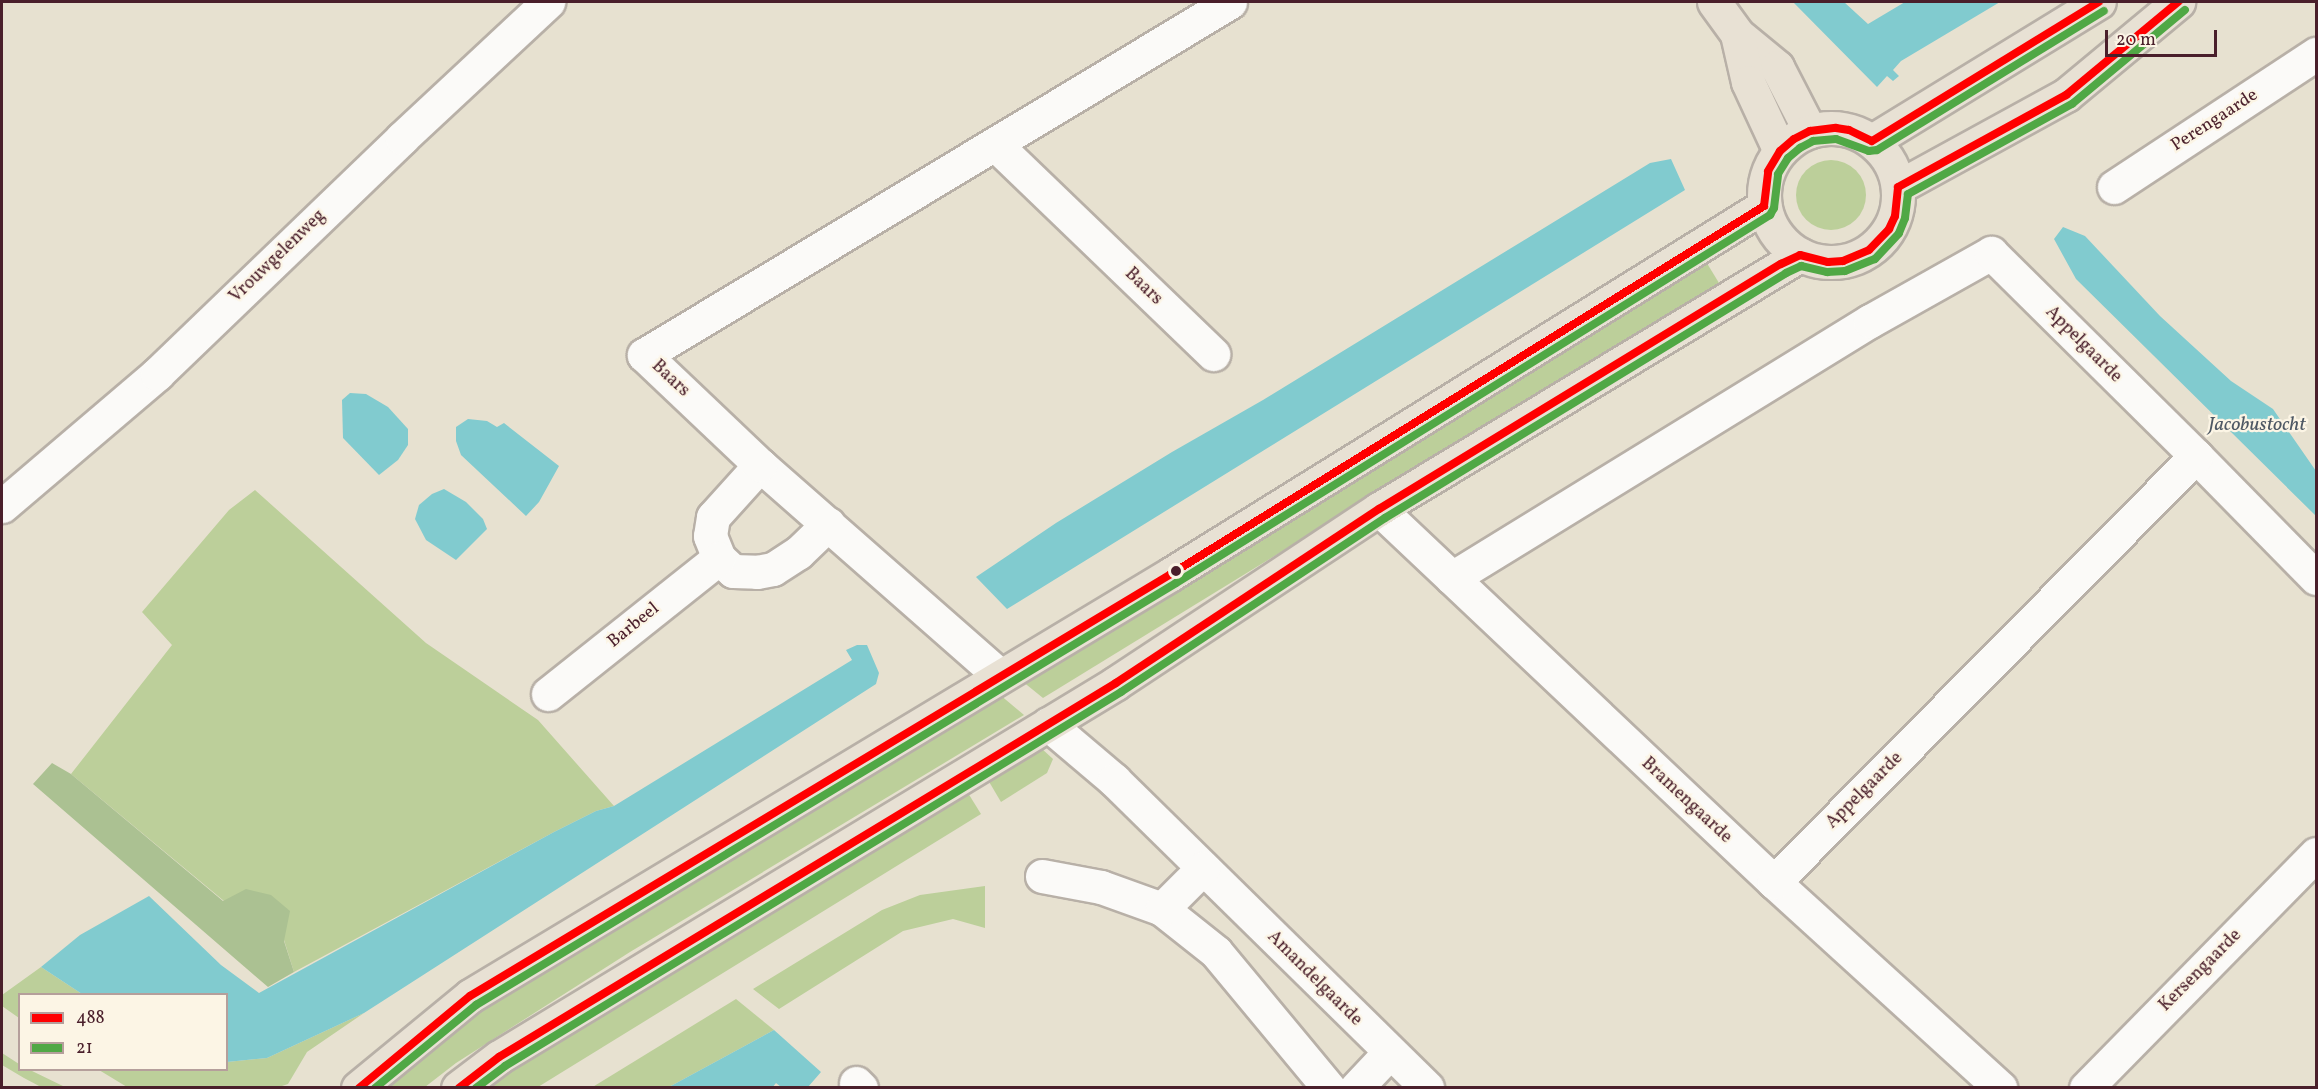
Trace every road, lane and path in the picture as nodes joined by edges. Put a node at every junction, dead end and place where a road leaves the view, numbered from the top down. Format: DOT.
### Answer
graph roads {
  1 [pos="548,2"];
  2 [pos="1230,2"];
  3 [pos="1714,2"];
  4 [pos="2098,2"];
  5 [pos="2178,2"];
  6 [pos="1737,34"];
  7 [pos="2316,54"];
  8 [pos="1810,130"];
  9 [pos="1872,141"];
  10 [pos="995,144"];
  11 [pos="1780,151"];
  12 [pos="1898,187"];
  13 [pos="2114,187"];
  14 [pos="1764,206"];
  15 [pos="1800,255"];
  16 [pos="1213,354"];
  17 [pos="2196,456"];
  18 [pos="760,465"];
  19 [pos="2,506"];
  20 [pos="1378,509"];
  21 [pos="828,524"];
  22 [pos="719,558"];
  23 [pos="1452,578"];
  24 [pos="2316,578"];
  25 [pos="999,675"];
  26 [pos="548,694"];
  27 [pos="1048,724"];
  28 [pos="2316,854"];
  29 [pos="1203,868"];
  30 [pos="1042,876"];
  31 [pos="1774,882"];
  32 [pos="1162,909"];
  33 [pos="1389,1053"];
  34 [pos="357,1088"];
  35 [pos="458,1088"];
  36 [pos="1329,1088"];
  37 [pos="1356,1088"];
  38 [pos="1427,1088"];
  39 [pos="2000,1088"];
  40 [pos="2086,1088"];
  1 -- 19 [label="street, Vrouwgelenweg"];
  2 -- 10 [label="street, Baars"];
  3 -- 6 [label="main road"];
  4 -- 9 [label="main road"];
  5 -- 12 [label="main road"];
  6 -- 8 [label="main road"];
  6 -- 11 [label="main road"];
  7 -- 13 [label="street, Perengaarde"];
  8 -- 9 [label="main road"];
  8 -- 11 [label="main road"];
  9 -- 12 [label="main road"];
  10 -- 16 [label="street, Baars"];
  10 -- 18 [label="street, Baars"];
  11 -- 14 [label="main road"];
  12 -- 15 [label="main road"];
  14 -- 15 [label="main road"];
  14 -- 25 [label="main road"];
  15 -- 20 [label="main road"];
  17 -- 23 [label="street, Appelgaarde"];
  17 -- 24 [label="street"];
  17 -- 31 [label="street, Appelgaarde"];
  18 -- 21 [label="street, Baars"];
  18 -- 22 [label="street"];
  20 -- 23 [label="street, Bramengaarde"];
  20 -- 27 [label="main road"];
  21 -- 22 [label="street"];
  21 -- 25 [label="street, Baars"];
  22 -- 26 [label="street, Barbeel"];
  23 -- 31 [label="street, Bramengaarde"];
  25 -- 34 [label="main road"];
  27 -- 29 [label="street, Amandelgaarde"];
  27 -- 35 [label="main road"];
  28 -- 40 [label="street, Kersengaarde"];
  29 -- 32 [label="street"];
  29 -- 33 [label="street, Amandelgaarde"];
  30 -- 32 [label="street"];
  31 -- 39 [label="street, Bramengaarde"];
  32 -- 36 [label="street"];
  33 -- 37 [label="street"];
  33 -- 38 [label="street, Amandelgaarde"];
}
